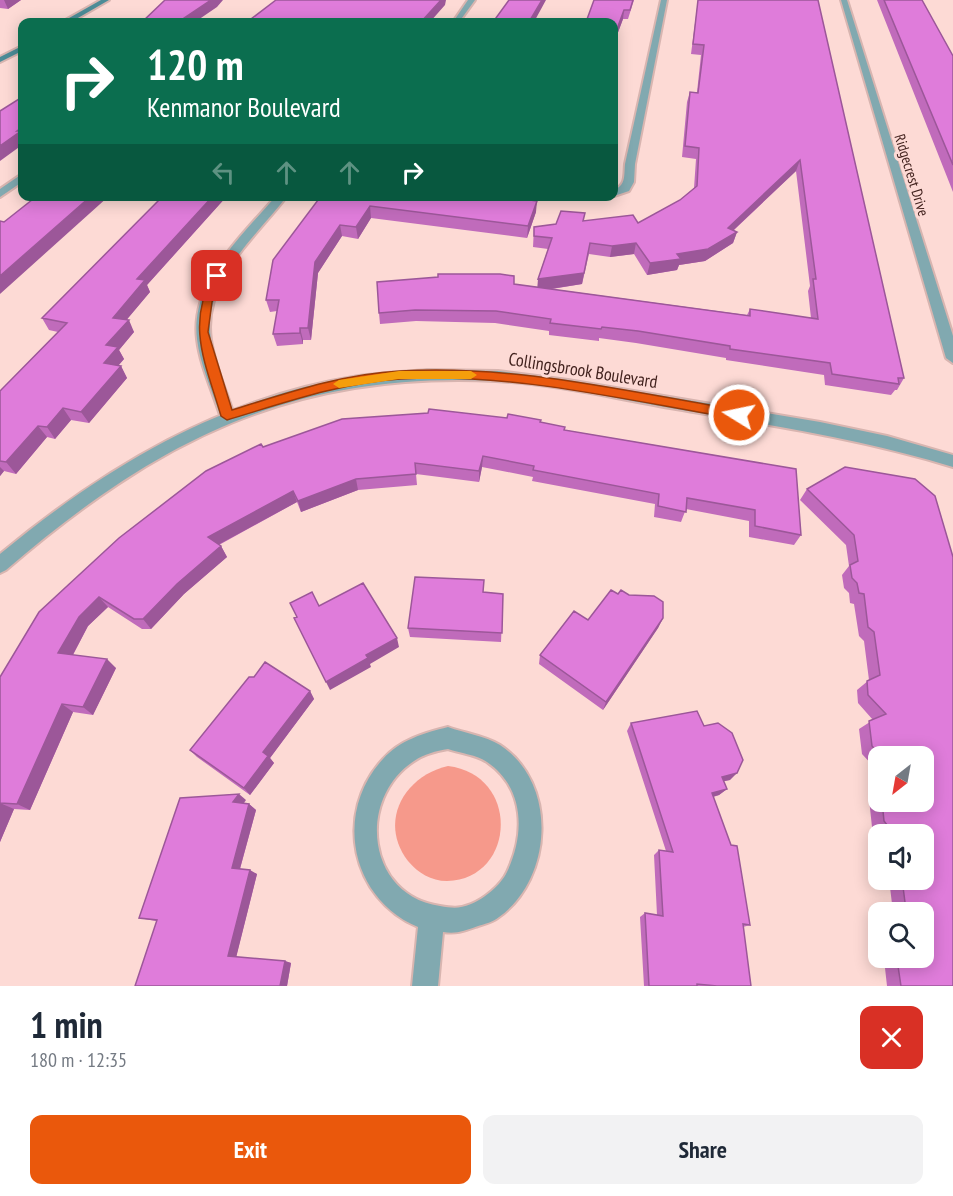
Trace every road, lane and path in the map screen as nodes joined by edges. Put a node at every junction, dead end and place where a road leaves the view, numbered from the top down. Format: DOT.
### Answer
graph roads {
  1 [pos="106,0"];
  2 [pos="472,0"];
  3 [pos="664,0"];
  4 [pos="844,0"];
  5 [pos="73,18"];
  6 [pos="459,18"];
  7 [pos="18,50"];
  8 [pos="0,60"];
  9 [pos="18,180"];
  10 [pos="618,192"];
  11 [pos="0,194"];
  12 [pos="278,201"];
  13 [pos="953,358"];
  14 [pos="227,416"];
  15 [pos="953,461"];
  16 [pos="0,565"];
  17 [pos="431,921"];
  18 [pos="425,986"];
  1 -- 5 [label="main road"];
  2 -- 6 [label="street"];
  3 -- 10 [label="street"];
  4 -- 13 [label="street, Ridgecrest Drive"];
  7 -- 8 [label="main road"];
  9 -- 11 [label="street"];
  12 -- 14 [label="street"];
  14 -- 15 [label="street, Collingsbrook Boulevard"];
  14 -- 16 [label="street, Collingsbrook Boulevard"];
  17 -- 17 [label="street"];
  17 -- 18 [label="street"];
}
